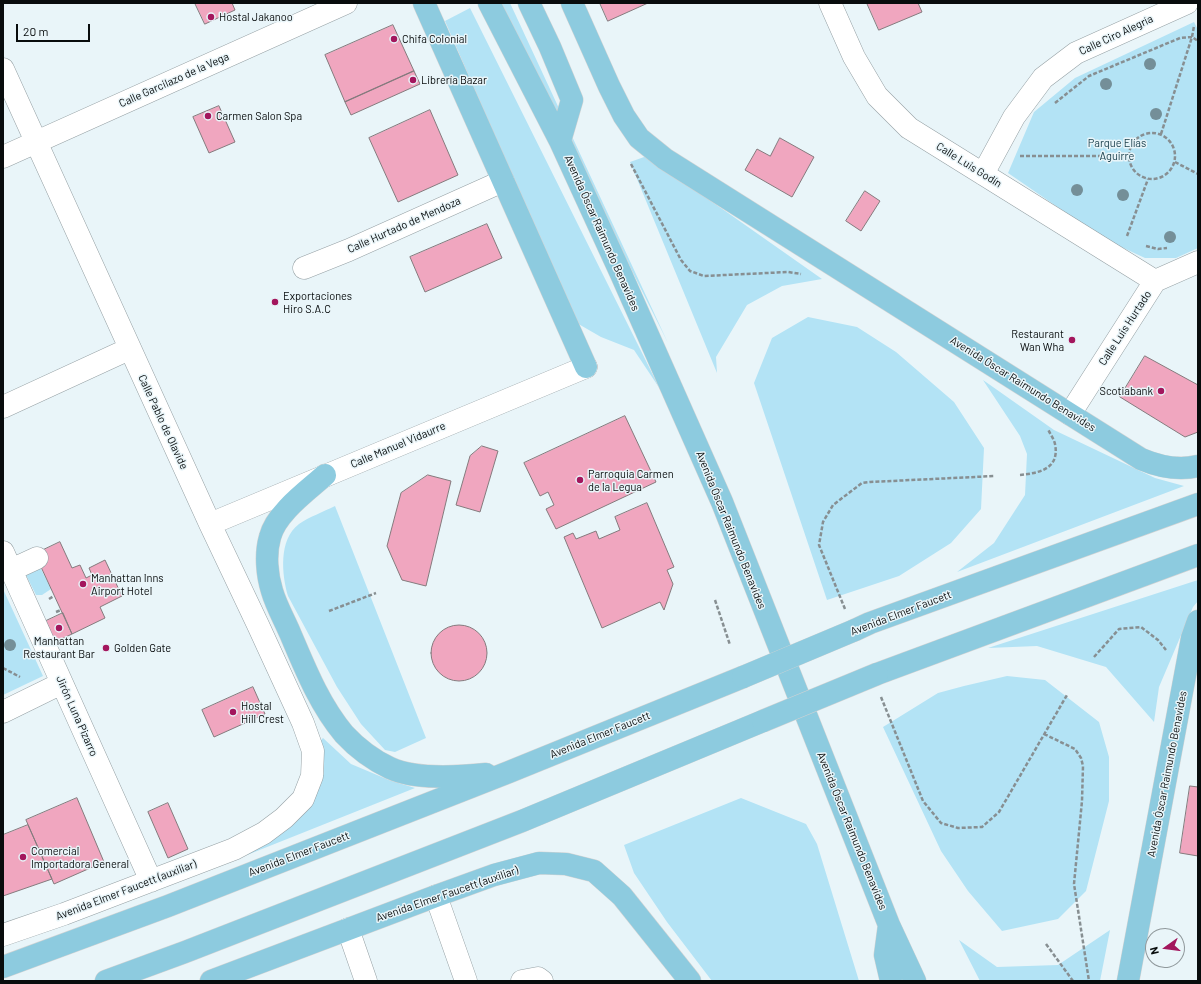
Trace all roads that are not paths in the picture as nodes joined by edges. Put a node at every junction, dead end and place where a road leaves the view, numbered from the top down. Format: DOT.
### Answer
graph roads {
  1 [pos="346,3"];
  2 [pos="424,3"];
  3 [pos="489,3"];
  4 [pos="529,3"];
  5 [pos="572,3"];
  6 [pos="830,3"];
  7 [pos="1187,3"];
  8 [pos="3,69"];
  9 [pos="560,141"];
  10 [pos="36,142"];
  11 [pos="3,157"];
  12 [pos="983,174"];
  13 [pos="503,181"];
  14 [pos="1198,262"];
  15 [pos="304,268"];
  16 [pos="1155,281"];
  17 [pos="129,349"];
  18 [pos="586,367"];
  19 [pos="3,407"];
  20 [pos="1070,414"];
  21 [pos="1198,466"];
  22 [pos="325,475"];
  23 [pos="1198,504"];
  24 [pos="210,524"];
  25 [pos="1198,555"];
  26 [pos="37,558"];
  27 [pos="7,561"];
  28 [pos="1195,630"];
  29 [pos="62,683"];
  30 [pos="3,712"];
  31 [pos="509,772"];
  32 [pos="312,776"];
  33 [pos="151,881"];
  34 [pos="436,896"];
  35 [pos="889,925"];
  36 [pos="348,929"];
  37 [pos="3,935"];
  38 [pos="3,967"];
  39 [pos="106,981"];
  40 [pos="211,981"];
  41 [pos="366,981"];
  42 [pos="466,981"];
  43 [pos="522,981"];
  44 [pos="542,981"];
  45 [pos="690,981"];
  46 [pos="891,981"];
  47 [pos="915,981"];
  48 [pos="1128,981"];
  1 -- 10 [label="street, Calle Garcilazo de la Vega"];
  2 -- 13 [label="main road"];
  3 -- 9 [label="main road, Avenida Óscar Raimundo Benavides"];
  4 -- 9 [label="main road"];
  5 -- 20 [label="main road, Avenida Óscar Raimundo Benavides"];
  6 -- 12 [label="street, Calle Luis Godín"];
  7 -- 12 [label="street, Calle Ciro Alegría"];
  8 -- 10 [label="street, Calle Pablo de Olavide"];
  9 -- 35 [label="main road, Avenida Óscar Raimundo Benavides"];
  10 -- 11 [label="street, Calle Garcilazo de la Vega"];
  10 -- 17 [label="street, Calle Pablo de Olavide"];
  12 -- 16 [label="street, Calle Luis Godín"];
  13 -- 15 [label="street, Calle Hurtado de Mendoza"];
  13 -- 18 [label="main road"];
  14 -- 16 [label="street, Calle Luis Hurtado"];
  16 -- 20 [label="street, Calle Luis Hurtado"];
  17 -- 19 [label="street"];
  17 -- 24 [label="street, Calle Pablo de Olavide"];
  18 -- 22 [label="street, Calle Manuel Vidaurre"];
  20 -- 21 [label="main road, Avenida Óscar Raimundo Benavides"];
  22 -- 24 [label="street, Calle Manuel Vidaurre"];
  22 -- 31 [label="main road"];
  23 -- 31 [label="main road, Avenida Elmer Faucett, bridge"];
  24 -- 32 [label="street, Calle Pablo de Olavide"];
  25 -- 39 [label="main road, bridge"];
  26 -- 27 [label="street"];
  27 -- 29 [label="street, Jirón Luna Pizarro"];
  28 -- 48 [label="main road, Avenida Óscar Raimundo Benavides"];
  29 -- 30 [label="street"];
  29 -- 33 [label="street, Jirón Luna Pizarro"];
  31 -- 38 [label="main road, Avenida Elmer Faucett"];
  32 -- 33 [label="street, Avenida Elmer Faucett (auxiliar)"];
  33 -- 37 [label="street, Avenida Elmer Faucett (auxiliar)"];
  34 -- 36 [label="main road, Avenida Elmer Faucett (auxiliar)"];
  34 -- 42 [label="street"];
  34 -- 45 [label="main road, Avenida Elmer Faucett (auxiliar)"];
  35 -- 46 [label="main road, Avenida Óscar Raimundo Benavides"];
  35 -- 47 [label="main road, Avenida Óscar Raimundo Benavides"];
  36 -- 40 [label="main road, Avenida Elmer Faucett (auxiliar)"];
  36 -- 41 [label="street"];
  43 -- 44 [label="street"];
}
